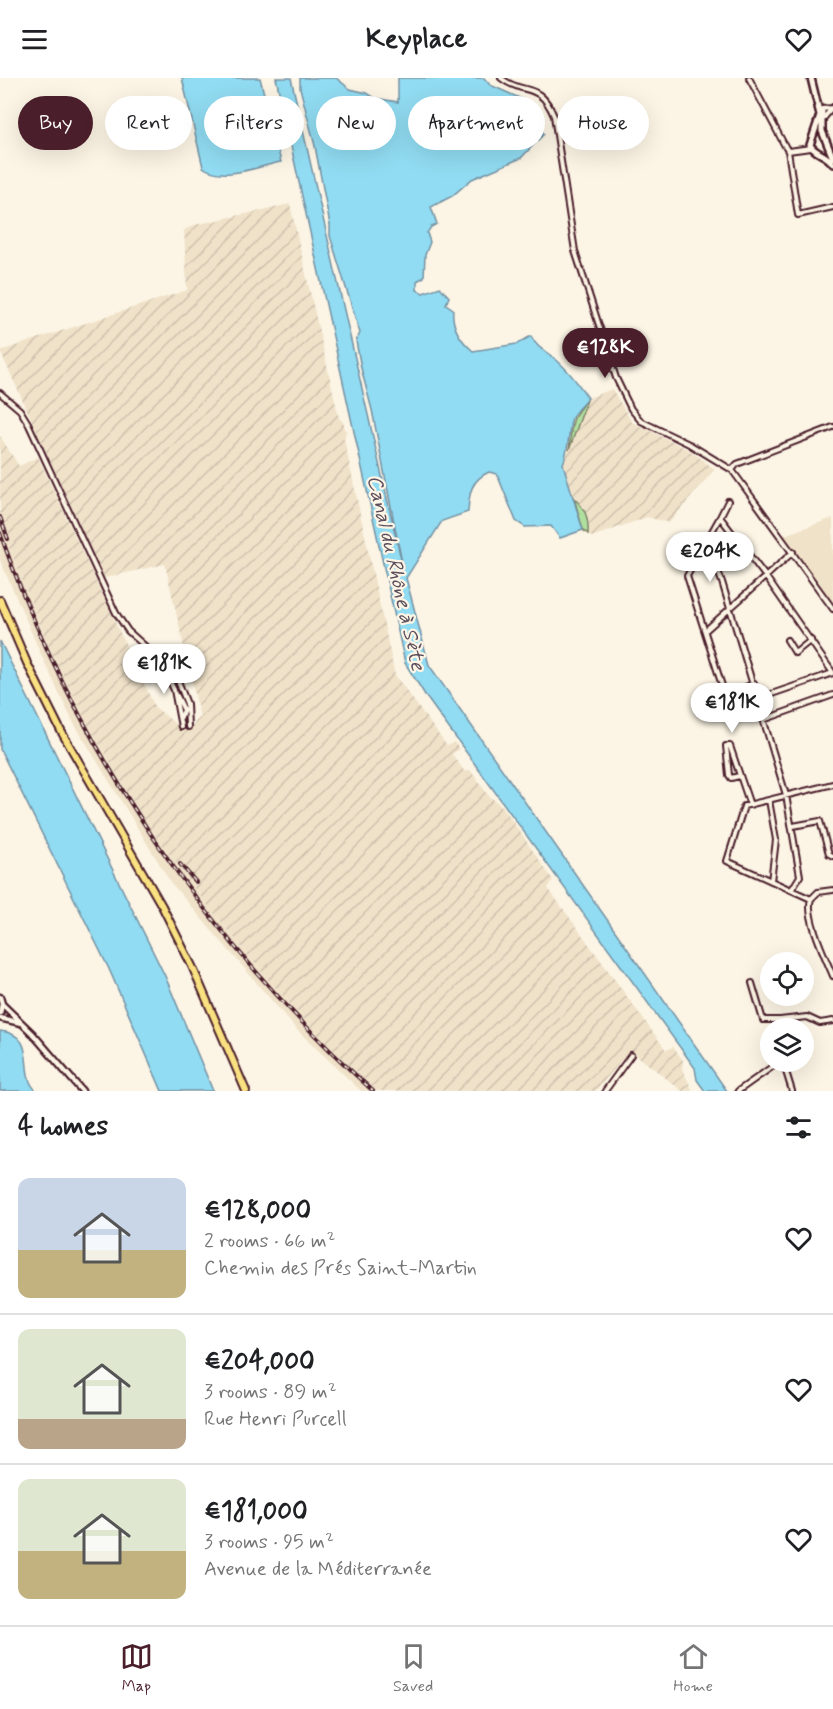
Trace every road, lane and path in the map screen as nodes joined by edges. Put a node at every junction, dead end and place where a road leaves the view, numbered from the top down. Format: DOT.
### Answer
graph roads {
  1 [pos="501,78"];
  2 [pos="749,78"];
  3 [pos="813,78"];
  4 [pos="833,107"];
  5 [pos="822,109"];
  6 [pos="823,119"];
  7 [pos="814,136"];
  8 [pos="824,136"];
  9 [pos="811,145"];
  10 [pos="827,146"];
  11 [pos="788,151"];
  12 [pos="819,152"];
  13 [pos="833,158"];
  14 [pos="833,164"];
  15 [pos="833,207"];
  16 [pos="0,393"];
  17 [pos="833,427"];
  18 [pos="732,470"];
  19 [pos="728,501"];
  20 [pos="720,517"];
  21 [pos="702,546"];
  22 [pos="793,552"];
  23 [pos="766,577"];
  24 [pos="0,600"];
  25 [pos="833,609"];
  26 [pos="731,610"];
  27 [pos="706,630"];
  28 [pos="787,640"];
  29 [pos="811,640"];
  30 [pos="161,662"];
  31 [pos="833,673"];
  32 [pos="754,683"];
  33 [pos="174,690"];
  34 [pos="833,695"];
  35 [pos="727,696"];
  36 [pos="757,699"];
  37 [pos="185,710"];
  38 [pos="717,710"];
  39 [pos="181,717"];
  40 [pos="763,720"];
  41 [pos="188,726"];
  42 [pos="181,727"];
  43 [pos="739,776"];
  44 [pos="833,783"];
  45 [pos="786,795"];
  46 [pos="769,800"];
  47 [pos="750,805"];
  48 [pos="793,826"];
  49 [pos="833,856"];
  50 [pos="771,881"];
  51 [pos="792,889"];
  52 [pos="833,890"];
  53 [pos="811,899"];
  54 [pos="833,976"];
  55 [pos="752,983"];
  56 [pos="0,997"];
  57 [pos="2,1004"];
  58 [pos="0,1013"];
  59 [pos="0,1018"];
  60 [pos="762,1018"];
  61 [pos="814,1020"];
  62 [pos="833,1021"];
  63 [pos="21,1023"];
  64 [pos="631,1055"];
  65 [pos="766,1072"];
  66 [pos="785,1072"];
  67 [pos="82,1091"];
  68 [pos="246,1091"];
  69 [pos="605,1091"];
  70 [pos="738,1091"];
  71 [pos="792,1091"];
  1 -- 18 [label="street"];
  2 -- 11 [label="street"];
  3 -- 5 [label="main road"];
  3 -- 7 [label="main road"];
  4 -- 5 [label="street"];
  4 -- 6 [label="street"];
  5 -- 6 [label="main road"];
  6 -- 8 [label="main road"];
  7 -- 8 [label="main road"];
  7 -- 9 [label="main road"];
  8 -- 10 [label="main road"];
  9 -- 11 [label="street"];
  9 -- 12 [label="main road"];
  10 -- 12 [label="main road"];
  10 -- 13 [label="main road"];
  11 -- 15 [label="street"];
  12 -- 14 [label="main road"];
  16 -- 30 [label="street"];
  17 -- 18 [label="street"];
  18 -- 22 [label="street"];
  19 -- 20 [label="street"];
  20 -- 21 [label="street"];
  20 -- 23 [label="street"];
  21 -- 26 [label="street"];
  21 -- 27 [label="street"];
  22 -- 23 [label="street"];
  22 -- 25 [label="street"];
  23 -- 26 [label="street"];
  23 -- 29 [label="street"];
  24 -- 68 [label="main road"];
  26 -- 27 [label="street"];
  26 -- 32 [label="street"];
  27 -- 35 [label="street"];
  28 -- 29 [label="street"];
  29 -- 31 [label="street"];
  30 -- 33 [label="street"];
  30 -- 37 [label="street"];
  31 -- 36 [label="street"];
  32 -- 35 [label="street"];
  32 -- 36 [label="street"];
  33 -- 37 [label="street"];
  33 -- 39 [label="street"];
  34 -- 40 [label="street"];
  35 -- 38 [label="street"];
  36 -- 40 [label="street"];
  37 -- 39 [label="street"];
  37 -- 41 [label="street"];
  39 -- 42 [label="street"];
  40 -- 45 [label="street"];
  43 -- 43 [label="street"];
  43 -- 47 [label="street"];
  44 -- 45 [label="street"];
  45 -- 46 [label="street"];
  45 -- 48 [label="street"];
  46 -- 47 [label="street"];
  46 -- 50 [label="street"];
  47 -- 50 [label="street"];
  48 -- 49 [label="street"];
  48 -- 51 [label="street"];
  50 -- 51 [label="street"];
  51 -- 53 [label="street"];
  52 -- 53 [label="street"];
  53 -- 54 [label="street"];
  55 -- 60 [label="street"];
  56 -- 57 [label="street"];
  57 -- 58 [label="street"];
  57 -- 63 [label="street"];
  59 -- 63 [label="street"];
  61 -- 62 [label="street"];
  63 -- 67 [label="street"];
  64 -- 69 [label="street"];
  65 -- 70 [label="street"];
  66 -- 71 [label="street"];
}
